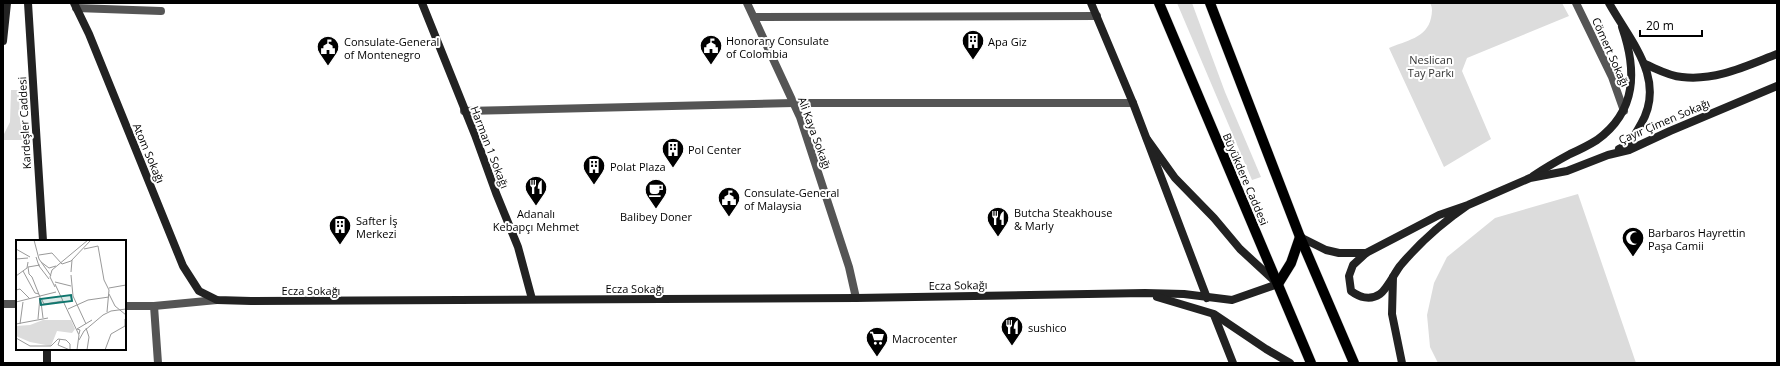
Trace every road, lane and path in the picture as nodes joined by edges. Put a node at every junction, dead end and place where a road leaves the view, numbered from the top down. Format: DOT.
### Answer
graph roads {
  1 [pos="7,3"];
  2 [pos="28,3"];
  3 [pos="422,3"];
  4 [pos="747,3"];
  5 [pos="1091,3"];
  6 [pos="1159,3"];
  7 [pos="1210,3"];
  8 [pos="1576,3"];
  9 [pos="1610,3"];
  10 [pos="75,5"];
  11 [pos="162,11"];
  12 [pos="1097,16"];
  13 [pos="754,17"];
  14 [pos="1622,27"];
  15 [pos="3,41"];
  16 [pos="1777,54"];
  17 [pos="1645,64"];
  18 [pos="1777,86"];
  19 [pos="793,102"];
  20 [pos="1133,103"];
  21 [pos="464,111"];
  22 [pos="1624,111"];
  23 [pos="1147,139"];
  24 [pos="1608,155"];
  25 [pos="1530,178"];
  26 [pos="1468,204"];
  27 [pos="1300,237"];
  28 [pos="42,240"];
  29 [pos="1366,253"];
  30 [pos="1393,276"];
  31 [pos="1278,284"];
  32 [pos="1145,293"];
  33 [pos="856,298"];
  34 [pos="1207,298"];
  35 [pos="217,300"];
  36 [pos="532,300"];
  37 [pos="3,304"];
  38 [pos="16,304"];
  39 [pos="126,306"];
  40 [pos="154,306"];
  41 [pos="1214,314"];
  42 [pos="47,350"];
  43 [pos="47,363"];
  44 [pos="158,363"];
  45 [pos="1233,363"];
  46 [pos="1290,363"];
  47 [pos="1311,363"];
  48 [pos="1354,363"];
  49 [pos="1402,363"];
  1 -- 15 [label="street"];
  2 -- 28 [label="street, Kardeşler Caddesi"];
  3 -- 21 [label="street, Harman 1 Sokağı"];
  4 -- 13 [label="street, Ali Kaya Sokağı"];
  5 -- 12 [label="street"];
  6 -- 31 [label="main road, Büyükdere Caddesi"];
  7 -- 27 [label="main road"];
  8 -- 22 [label="street, Cömert Sokağı"];
  9 -- 14 [label="street"];
  10 -- 11 [label="street"];
  10 -- 35 [label="street, Atom Sokağı"];
  12 -- 13 [label="street"];
  12 -- 20 [label="street"];
  13 -- 19 [label="street, Ali Kaya Sokağı"];
  14 -- 17 [label="street"];
  14 -- 22 [label="street"];
  16 -- 17 [label="street"];
  17 -- 24 [label="street"];
  18 -- 24 [label="street, Çayır Çimen Sokağı"];
  19 -- 20 [label="street"];
  19 -- 21 [label="street"];
  19 -- 33 [label="street, Ali Kaya Sokağı"];
  20 -- 23 [label="street"];
  21 -- 36 [label="street, Harman 1 Sokağı"];
  22 -- 25 [label="street"];
  23 -- 31 [label="street"];
  23 -- 34 [label="street"];
  24 -- 25 [label="street, Çayır Çimen Sokağı"];
  25 -- 26 [label="street, Çayır Çimen Sokağı"];
  26 -- 29 [label="street, Çayır Çimen Sokağı"];
  26 -- 30 [label="street, Çayır Çimen Sokağı"];
  27 -- 29 [label="street"];
  27 -- 31 [label="main road"];
  27 -- 48 [label="main road"];
  29 -- 30 [label="street, Çayır Çimen Sokağı"];
  30 -- 49 [label="street"];
  31 -- 34 [label="street, Ecza Sokağı"];
  31 -- 47 [label="main road, Büyükdere Caddesi"];
  32 -- 33 [label="street, Ecza Sokağı"];
  32 -- 34 [label="street, Ecza Sokağı"];
  32 -- 41 [label="street"];
  33 -- 36 [label="street, Ecza Sokağı"];
  35 -- 36 [label="street, Ecza Sokağı"];
  35 -- 40 [label="street, Ecza Sokağı"];
  37 -- 38 [label="street"];
  39 -- 40 [label="street, Ecza Sokağı"];
  40 -- 44 [label="street"];
  41 -- 45 [label="street"];
  41 -- 46 [label="street"];
  42 -- 43 [label="street"];
}
